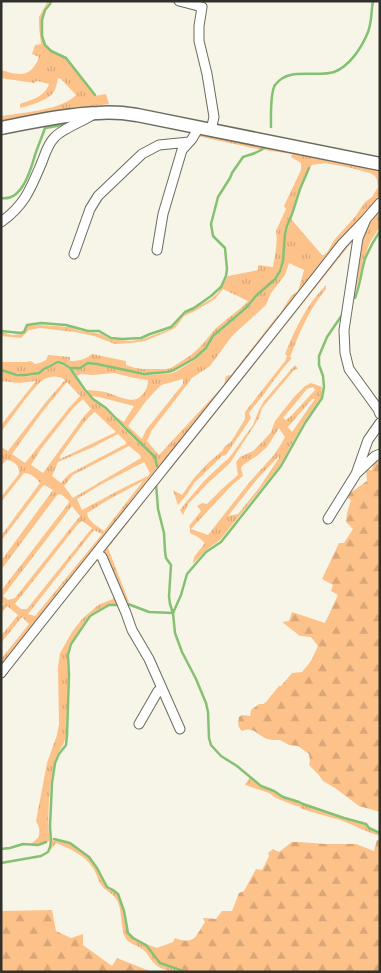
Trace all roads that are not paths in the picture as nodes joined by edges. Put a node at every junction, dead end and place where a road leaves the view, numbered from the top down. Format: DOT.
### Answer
graph roads {
  1 [pos="179,1"];
  2 [pos="96,113"];
  3 [pos="1,128"];
  4 [pos="205,129"];
  5 [pos="190,142"];
  6 [pos="380,164"];
  7 [pos="380,203"];
  8 [pos="366,219"];
  9 [pos="1,222"];
  10 [pos="157,250"];
  11 [pos="74,254"];
  12 [pos="380,414"];
  13 [pos="380,423"];
  14 [pos="380,454"];
  15 [pos="356,474"];
  16 [pos="328,519"];
  17 [pos="97,553"];
  18 [pos="1,672"];
  19 [pos="162,689"];
  20 [pos="139,724"];
  21 [pos="180,729"];
  1 -- 4 [label="street"];
  2 -- 3 [label="street"];
  2 -- 4 [label="street"];
  2 -- 9 [label="street"];
  4 -- 5 [label="street"];
  4 -- 6 [label="street"];
  5 -- 10 [label="street"];
  5 -- 11 [label="street"];
  7 -- 8 [label="street"];
  8 -- 12 [label="street"];
  8 -- 17 [label="street"];
  13 -- 15 [label="street"];
  14 -- 15 [label="street"];
  15 -- 16 [label="street"];
  17 -- 18 [label="street"];
  17 -- 19 [label="street"];
  19 -- 20 [label="street"];
  19 -- 21 [label="street"];
}
